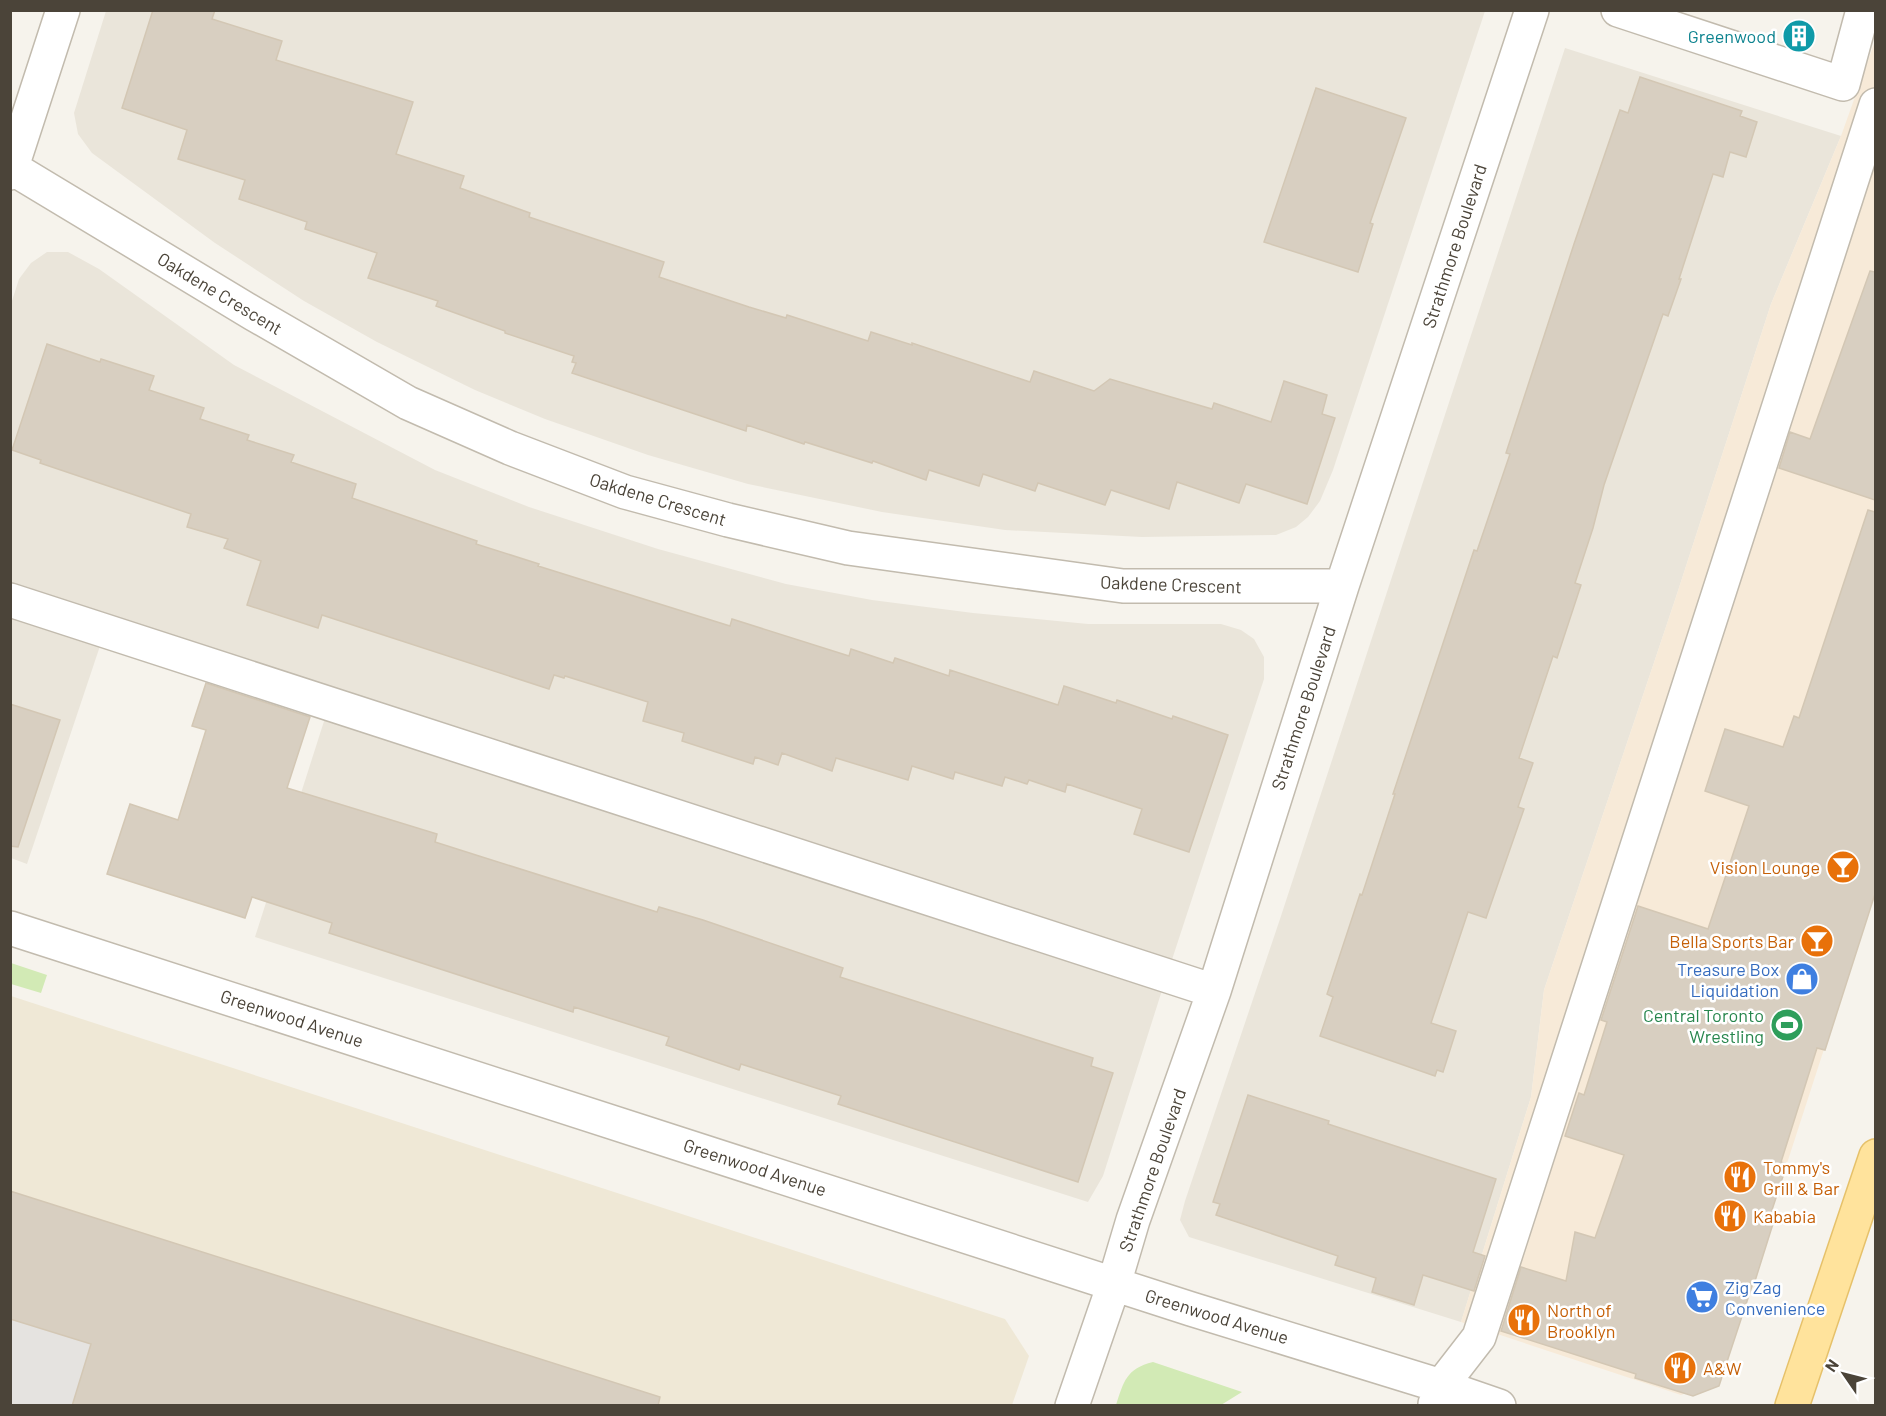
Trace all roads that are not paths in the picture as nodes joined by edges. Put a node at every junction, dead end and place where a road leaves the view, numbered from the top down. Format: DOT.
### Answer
graph roads {
  1 [pos="63,10"];
  2 [pos="1532,10"];
  3 [pos="1618,10"];
  4 [pos="1863,10"];
  5 [pos="1875,105"];
  6 [pos="11,170"];
  7 [pos="1342,586"];
  8 [pos="10,600"];
  9 [pos="10,928"];
  10 [pos="1214,991"];
  11 [pos="1875,1156"];
  12 [pos="1114,1284"];
  13 [pos="1438,1396"];
  14 [pos="1072,1406"];
  15 [pos="1499,1406"];
  16 [pos="1792,1406"];
  1 -- 6 [label="street"];
  2 -- 7 [label="street, Strathmore Boulevard"];
  3 -- 4 [label="street"];
  5 -- 13 [label="street"];
  6 -- 7 [label="street, Oakdene Crescent"];
  7 -- 10 [label="street, Strathmore Boulevard"];
  8 -- 10 [label="street"];
  9 -- 12 [label="street, Greenwood Avenue"];
  10 -- 12 [label="street, Strathmore Boulevard"];
  11 -- 16 [label="main road"];
  12 -- 13 [label="street, Greenwood Avenue"];
  12 -- 14 [label="street, Strathmore Boulevard"];
  13 -- 15 [label="street, Greenwood Avenue"];
}
